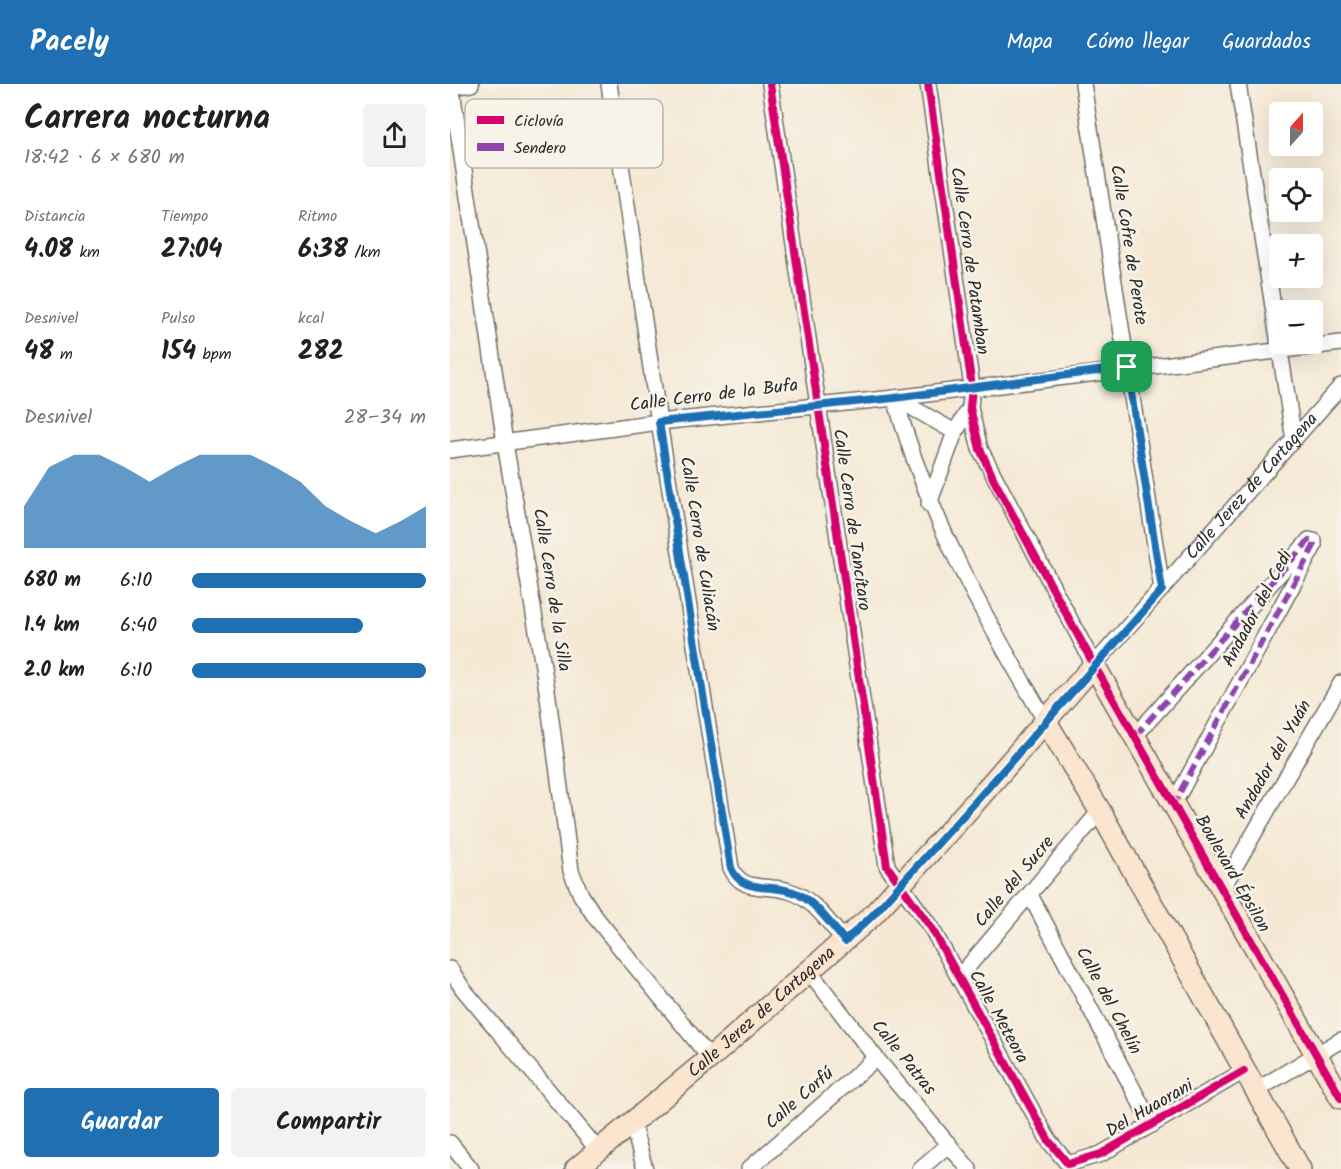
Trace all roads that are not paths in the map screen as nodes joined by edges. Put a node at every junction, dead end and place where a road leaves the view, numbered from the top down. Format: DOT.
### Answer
graph roads {
  1 [pos="471,84"];
  2 [pos="609,84"];
  3 [pos="770,84"];
  4 [pos="928,84"];
  5 [pos="1083,84"];
  6 [pos="1238,84"];
  7 [pos="451,86"];
  8 [pos="611,99"];
  9 [pos="621,168"];
  10 [pos="1271,300"];
  11 [pos="1341,343"];
  12 [pos="1323,346"];
  13 [pos="1269,353"];
  14 [pos="1279,354"];
  15 [pos="1127,367"];
  16 [pos="1341,386"];
  17 [pos="972,387"];
  18 [pos="894,398"];
  19 [pos="819,403"];
  20 [pos="970,408"];
  21 [pos="659,422"];
  22 [pos="955,432"];
  23 [pos="1294,440"];
  24 [pos="506,443"];
  25 [pos="450,450"];
  26 [pos="929,504"];
  27 [pos="1162,590"];
  28 [pos="1094,665"];
  29 [pos="1341,683"];
  30 [pos="1045,720"];
  31 [pos="1135,736"];
  32 [pos="1174,803"];
  33 [pos="1100,811"];
  34 [pos="900,885"];
  35 [pos="1223,887"];
  36 [pos="1029,895"];
  37 [pos="845,941"];
  38 [pos="450,969"];
  39 [pos="808,971"];
  40 [pos="959,977"];
  41 [pos="1341,1040"];
  42 [pos="1316,1054"];
  43 [pos="710,1058"];
  44 [pos="876,1058"];
  45 [pos="1244,1071"];
  46 [pos="1255,1090"];
  47 [pos="1341,1098"];
  48 [pos="632,1123"];
  49 [pos="1152,1125"];
  50 [pos="450,1143"];
  51 [pos="949,1144"];
  52 [pos="599,1152"];
  53 [pos="1068,1164"];
  54 [pos="471,1169"];
  55 [pos="576,1169"];
  56 [pos="645,1169"];
  57 [pos="749,1169"];
  58 [pos="920,1169"];
  59 [pos="969,1169"];
  60 [pos="1300,1169"];
  1 -- 7 [label="street"];
  2 -- 8 [label="street, Calle Cerro de Culiacán"];
  3 -- 19 [label="street, Calle Cerro de Tancítaro"];
  4 -- 17 [label="street, Calle Cerro de Patamban"];
  5 -- 15 [label="street, Calle Cofre de Perote"];
  6 -- 10 [label="street"];
  7 -- 24 [label="street, Calle Cerro de la Silla"];
  9 -- 21 [label="street, Calle Cerro de Culiacán"];
  11 -- 12 [label="street, Calle Cerro de la Bufa"];
  13 -- 15 [label="street, Calle Cerro de la Bufa"];
  14 -- 23 [label="street"];
  15 -- 17 [label="street, Calle Cerro de la Bufa"];
  15 -- 27 [label="street, Calle Cofre de Perote"];
  16 -- 23 [label="street, Calle Jerez de Cartagena"];
  17 -- 18 [label="street, Calle Cerro de la Bufa"];
  17 -- 20 [label="street, Calle Cerro de Patamban"];
  18 -- 19 [label="street, Calle Cerro de la Bufa"];
  18 -- 22 [label="street"];
  18 -- 26 [label="street"];
  19 -- 21 [label="street, Calle Cerro de la Bufa"];
  19 -- 34 [label="street, Calle Cerro de Tancítaro"];
  20 -- 22 [label="street"];
  20 -- 28 [label="street, Calle Cerro de Patamban"];
  21 -- 24 [label="street, Calle Cerro de la Bufa"];
  21 -- 37 [label="street, Calle Cerro de Culiacán"];
  22 -- 26 [label="street"];
  23 -- 27 [label="street, Calle Jerez de Cartagena"];
  24 -- 25 [label="street, Calle Cerro de la Bufa"];
  24 -- 43 [label="street, Calle Cerro de la Silla"];
  26 -- 30 [label="street"];
  27 -- 28 [label="street, Calle Jerez de Cartagena"];
  28 -- 30 [label="street, Calle Jerez de Cartagena"];
  28 -- 31 [label="street, Boulevard Épsilon"];
  29 -- 35 [label="street, Andador del Yuán"];
  30 -- 33 [label="street"];
  30 -- 34 [label="street, Calle Jerez de Cartagena"];
  31 -- 32 [label="street, Boulevard Épsilon"];
  31 -- 32 [label="street, Andador del Cedi"];
  32 -- 35 [label="street, Boulevard Épsilon"];
  33 -- 36 [label="street, Calle del Sucre"];
  33 -- 45 [label="street"];
  34 -- 37 [label="street, Calle Jerez de Cartagena"];
  34 -- 40 [label="street, Calle Meteora"];
  35 -- 42 [label="street, Boulevard Épsilon"];
  36 -- 40 [label="street, Calle del Sucre"];
  36 -- 49 [label="street, Calle del Chelín"];
  37 -- 39 [label="street, Calle Jerez de Cartagena"];
  38 -- 52 [label="street"];
  39 -- 43 [label="street, Calle Jerez de Cartagena"];
  39 -- 44 [label="street, Calle Patras"];
  40 -- 53 [label="street, Calle Meteora"];
  41 -- 42 [label="street"];
  42 -- 46 [label="street"];
  42 -- 47 [label="street, Boulevard Épsilon"];
  43 -- 48 [label="street, Calle Jerez de Cartagena"];
  44 -- 51 [label="street, Calle Patras"];
  44 -- 57 [label="street, Calle Corfú"];
  45 -- 46 [label="street"];
  45 -- 49 [label="street, Del Huaorani"];
  46 -- 60 [label="street"];
  48 -- 52 [label="street, Calle Jerez de Cartagena"];
  48 -- 56 [label="street"];
  49 -- 53 [label="street, Del Huaorani"];
  50 -- 54 [label="street"];
  51 -- 58 [label="street"];
  51 -- 59 [label="street, Calle Patras"];
  52 -- 55 [label="street, Calle Jerez de Cartagena"];
}
